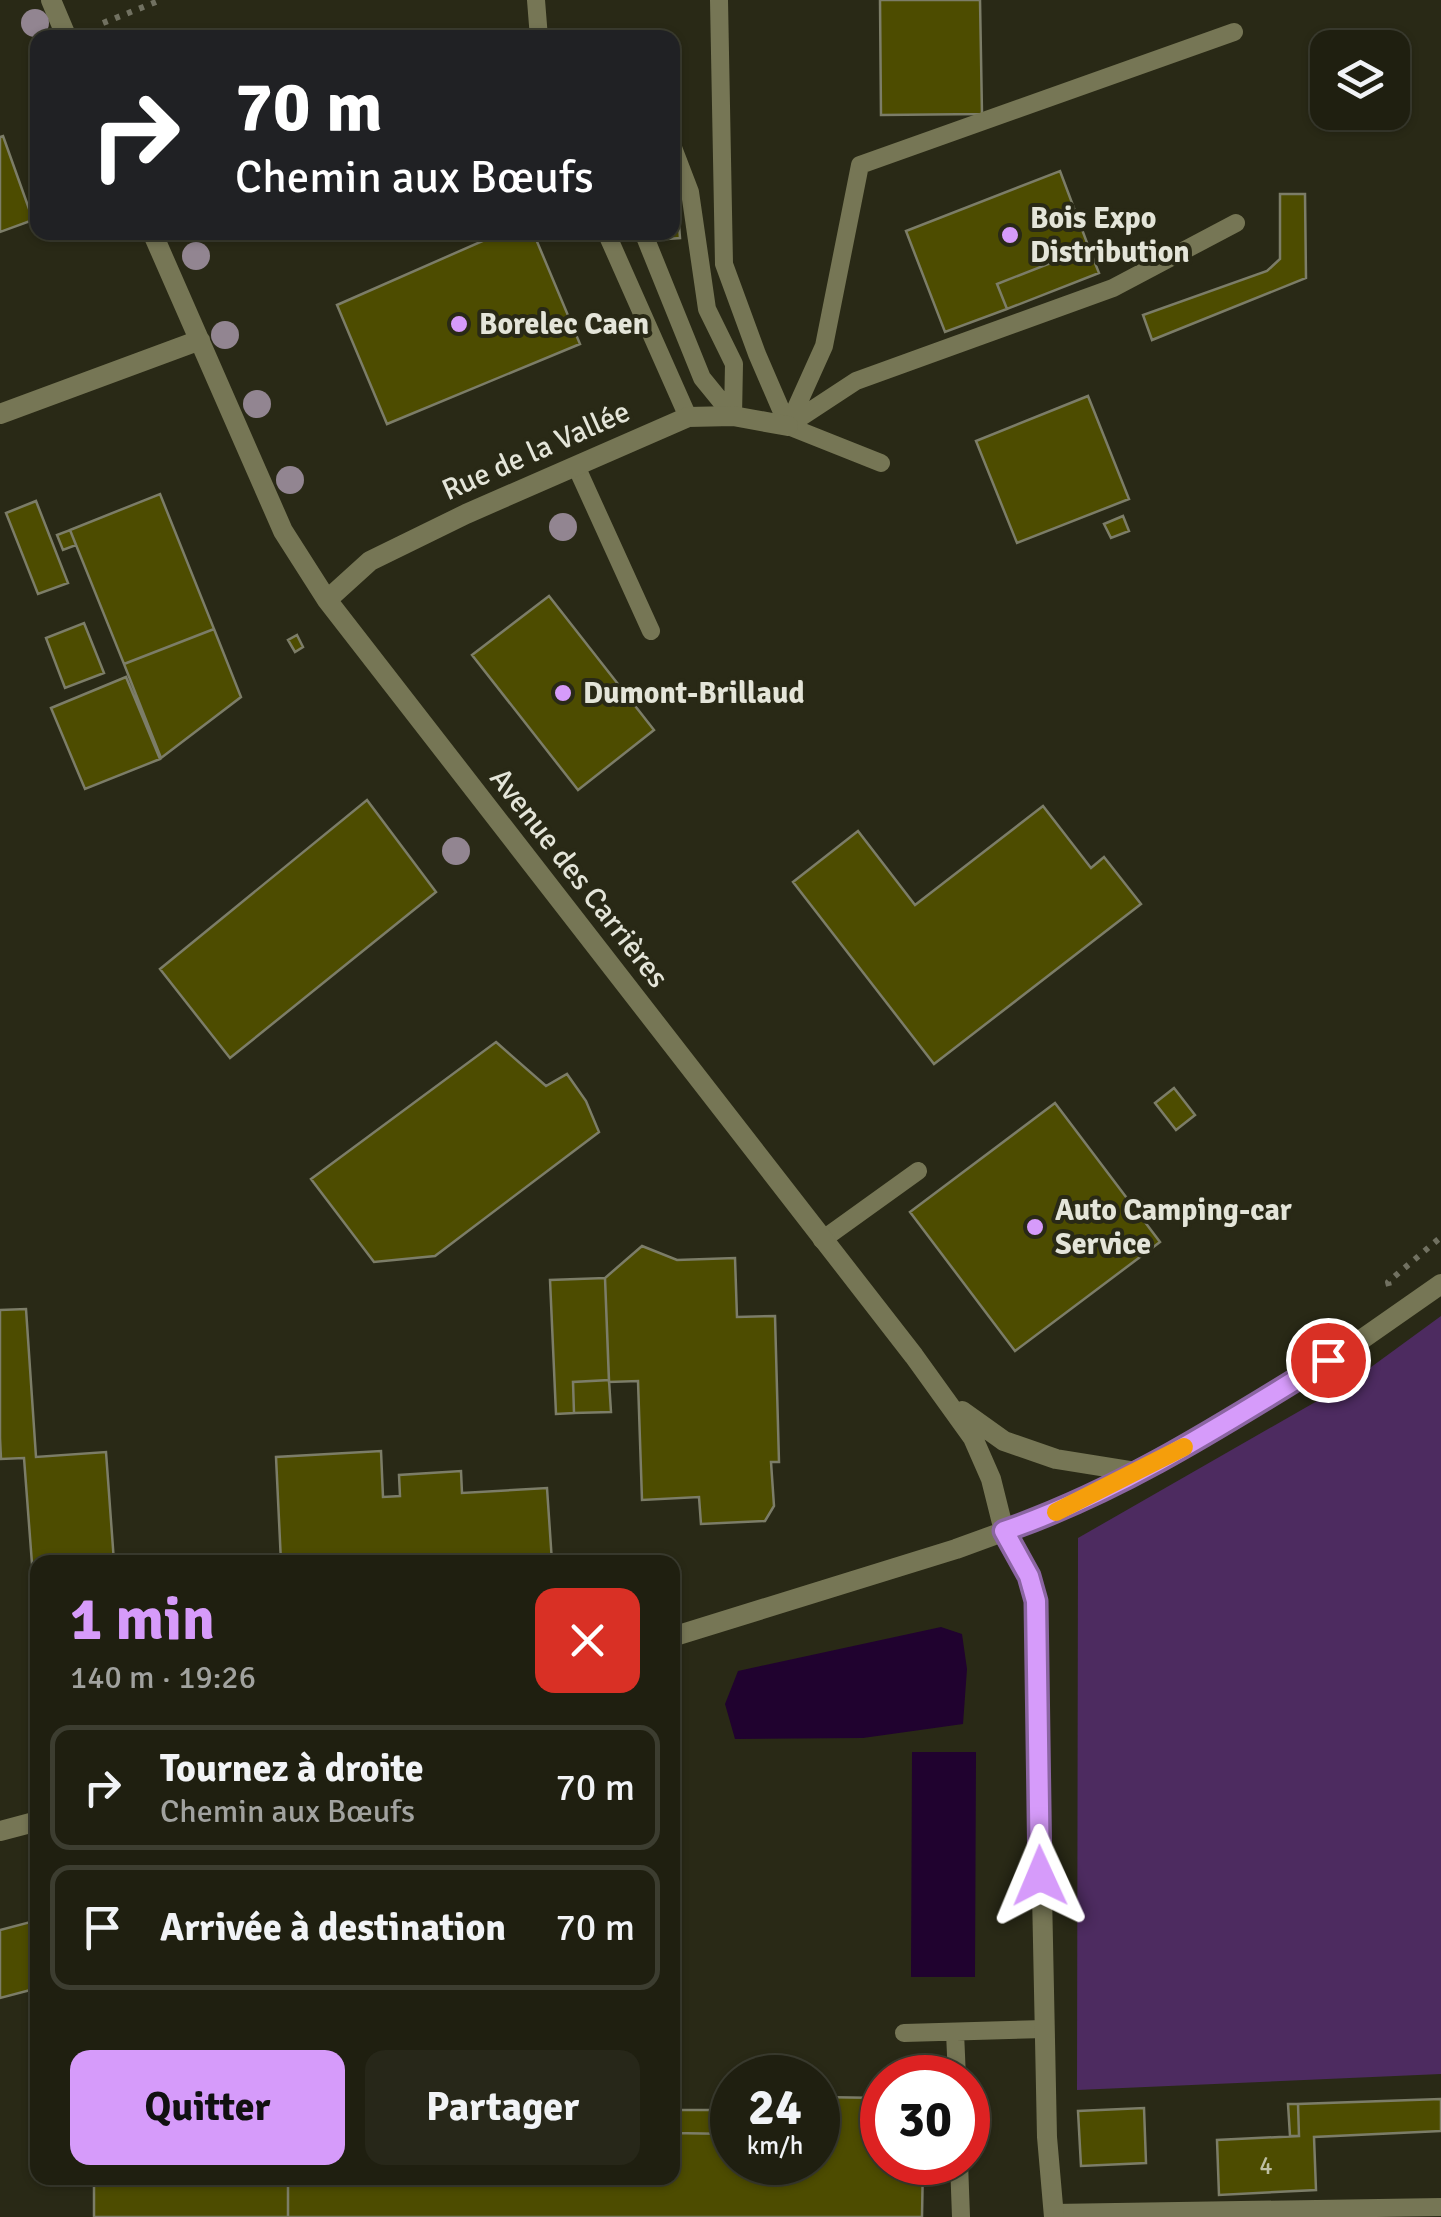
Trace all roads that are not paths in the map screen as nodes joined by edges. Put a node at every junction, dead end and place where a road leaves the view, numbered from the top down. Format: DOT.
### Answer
graph roads {
  1 [pos="51,0"];
  2 [pos="536,0"];
  3 [pos="719,0"];
  4 [pos="64,30"];
  5 [pos="538,30"];
  6 [pos="1234,32"];
  7 [pos="680,165"];
  8 [pos="1236,223"];
  9 [pos="156,240"];
  10 [pos="610,240"];
  11 [pos="646,240"];
  12 [pos="200,340"];
  13 [pos="0,414"];
  14 [pos="733,416"];
  15 [pos="688,417"];
  16 [pos="788,426"];
  17 [pos="881,464"];
  18 [pos="576,466"];
  19 [pos="327,600"];
  20 [pos="651,631"];
  21 [pos="918,1171"];
  22 [pos="822,1240"];
  23 [pos="1441,1284"];
  24 [pos="944,1398"];
  25 [pos="1137,1472"];
  26 [pos="1004,1531"];
  27 [pos="680,1634"];
  28 [pos="30,1823"];
  29 [pos="0,1831"];
  30 [pos="1044,2029"];
  31 [pos="956,2032"];
  32 [pos="904,2033"];
  33 [pos="956,2055"];
  34 [pos="959,2185"];
  35 [pos="1441,2207"];
  36 [pos="1054,2215"];
  37 [pos="960,2217"];
  1 -- 4 [label="street"];
  2 -- 5 [label="lane"];
  3 -- 16 [label="lane"];
  6 -- 16 [label="lane"];
  7 -- 14 [label="lane"];
  8 -- 16 [label="lane"];
  9 -- 12 [label="street, Avenue des Carrières"];
  10 -- 15 [label="lane"];
  11 -- 14 [label="lane"];
  12 -- 13 [label="street"];
  12 -- 19 [label="street, Avenue des Carrières"];
  14 -- 15 [label="street, Rue de la Vallée"];
  14 -- 16 [label="street, Rue de la Vallée"];
  15 -- 18 [label="street, Rue de la Vallée"];
  16 -- 17 [label="lane"];
  18 -- 19 [label="street, Rue de la Vallée"];
  18 -- 20 [label="lane"];
  19 -- 22 [label="street, Avenue des Carrières"];
  21 -- 22 [label="lane"];
  22 -- 24 [label="street, Avenue des Carrières"];
  23 -- 25 [label="street"];
  24 -- 25 [label="street"];
  24 -- 26 [label="street, Avenue des Carrières"];
  25 -- 26 [label="street"];
  26 -- 27 [label="street"];
  26 -- 30 [label="street, Avenue des Carrières"];
  28 -- 29 [label="street"];
  30 -- 31 [label="lane"];
  30 -- 36 [label="street, Avenue des Carrières"];
  31 -- 32 [label="lane"];
  31 -- 33 [label="lane"];
  34 -- 37 [label="lane"];
  35 -- 36 [label="lane"];
}
